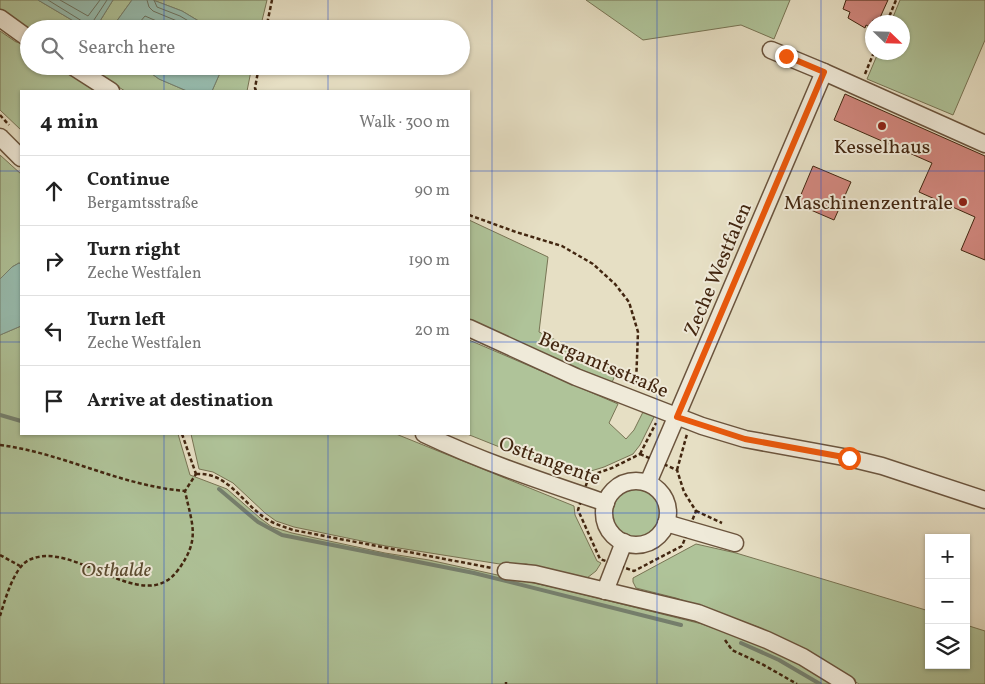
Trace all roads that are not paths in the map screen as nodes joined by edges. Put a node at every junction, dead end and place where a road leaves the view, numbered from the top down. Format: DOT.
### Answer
graph roads {
  1 [pos="0,18"];
  2 [pos="20,32"];
  3 [pos="771,50"];
  4 [pos="824,72"];
  5 [pos="86,75"];
  6 [pos="109,90"];
  7 [pos="0,137"];
  8 [pos="985,144"];
  9 [pos="20,157"];
  10 [pos="470,328"];
  11 [pos="676,417"];
  12 [pos="426,435"];
  13 [pos="648,483"];
  14 [pos="985,500"];
  15 [pos="606,503"];
  16 [pos="666,523"];
  17 [pos="624,542"];
  18 [pos="735,543"];
  19 [pos="506,571"];
  20 [pos="605,591"];
  21 [pos="847,684"];
  1 -- 2 [label="street"];
  3 -- 4 [label="street"];
  4 -- 8 [label="street"];
  4 -- 11 [label="street, Zeche Westfalen"];
  5 -- 6 [label="street"];
  7 -- 9 [label="street"];
  10 -- 11 [label="street, Bergamtsstraße"];
  11 -- 13 [label="street, Zeche Westfalen"];
  11 -- 14 [label="street, Bergamtsstraße"];
  12 -- 15 [label="street, Osttangente"];
  13 -- 15 [label="street"];
  13 -- 16 [label="street"];
  15 -- 17 [label="street"];
  16 -- 17 [label="street"];
  16 -- 18 [label="street"];
  17 -- 20 [label="street"];
  19 -- 20 [label="street"];
  20 -- 21 [label="street"];
}
